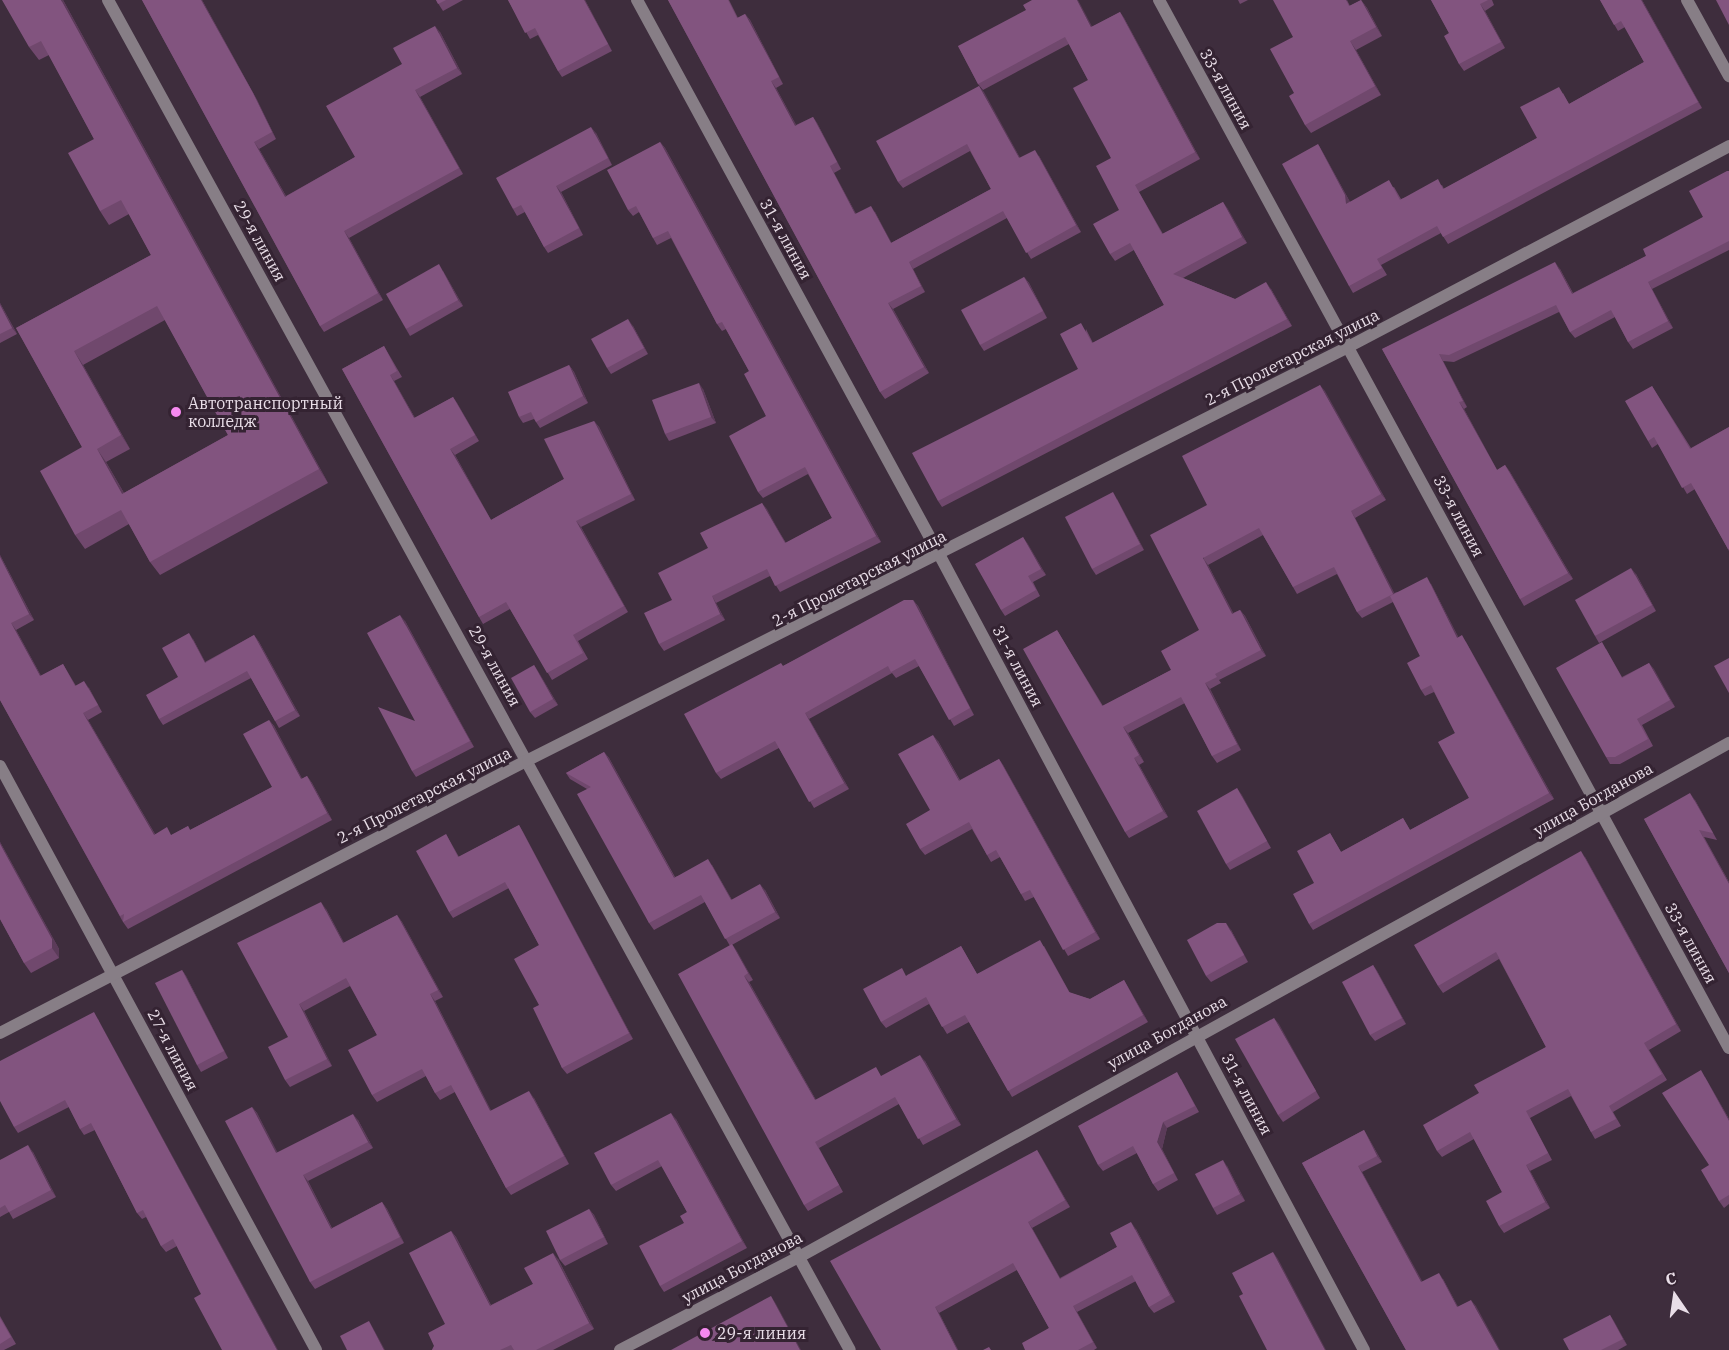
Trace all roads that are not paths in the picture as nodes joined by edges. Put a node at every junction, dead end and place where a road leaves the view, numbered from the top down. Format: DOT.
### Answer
graph roads {
  1 [pos="108,0"];
  2 [pos="637,0"];
  3 [pos="1159,0"];
  4 [pos="1687,0"];
  5 [pos="1729,76"];
  6 [pos="1729,146"];
  7 [pos="1348,347"];
  8 [pos="940,556"];
  9 [pos="1729,743"];
  10 [pos="528,760"];
  11 [pos="0,765"];
  12 [pos="1601,814"];
  13 [pos="113,974"];
  14 [pos="0,1033"];
  15 [pos="1196,1034"];
  16 [pos="1729,1048"];
  17 [pos="799,1257"];
  18 [pos="316,1350"];
  19 [pos="620,1350"];
  20 [pos="850,1350"];
  21 [pos="1364,1350"];
  1 -- 10 [label="street, 29-я линия"];
  2 -- 8 [label="street, 31-я линия"];
  3 -- 7 [label="street, 33-я линия"];
  4 -- 5 [label="street"];
  6 -- 7 [label="street, 2-я Пролетарская улица"];
  7 -- 8 [label="street, 2-я Пролетарская улица"];
  7 -- 12 [label="street, 33-я линия"];
  8 -- 10 [label="street, 2-я Пролетарская улица"];
  8 -- 15 [label="street, 31-я линия"];
  9 -- 12 [label="street, улица Богданова"];
  10 -- 13 [label="street, 2-я Пролетарская улица"];
  10 -- 17 [label="street, 29-я линия"];
  11 -- 13 [label="street, 27-я линия"];
  12 -- 15 [label="street, улица Богданова"];
  12 -- 16 [label="street, 33-я линия"];
  13 -- 14 [label="street, 2-я Пролетарская улица"];
  13 -- 18 [label="street, 27-я линия"];
  15 -- 17 [label="street, улица Богданова"];
  15 -- 21 [label="street, 31-я линия"];
  17 -- 19 [label="street, улица Богданова"];
  17 -- 20 [label="street, 29-я линия"];
}
